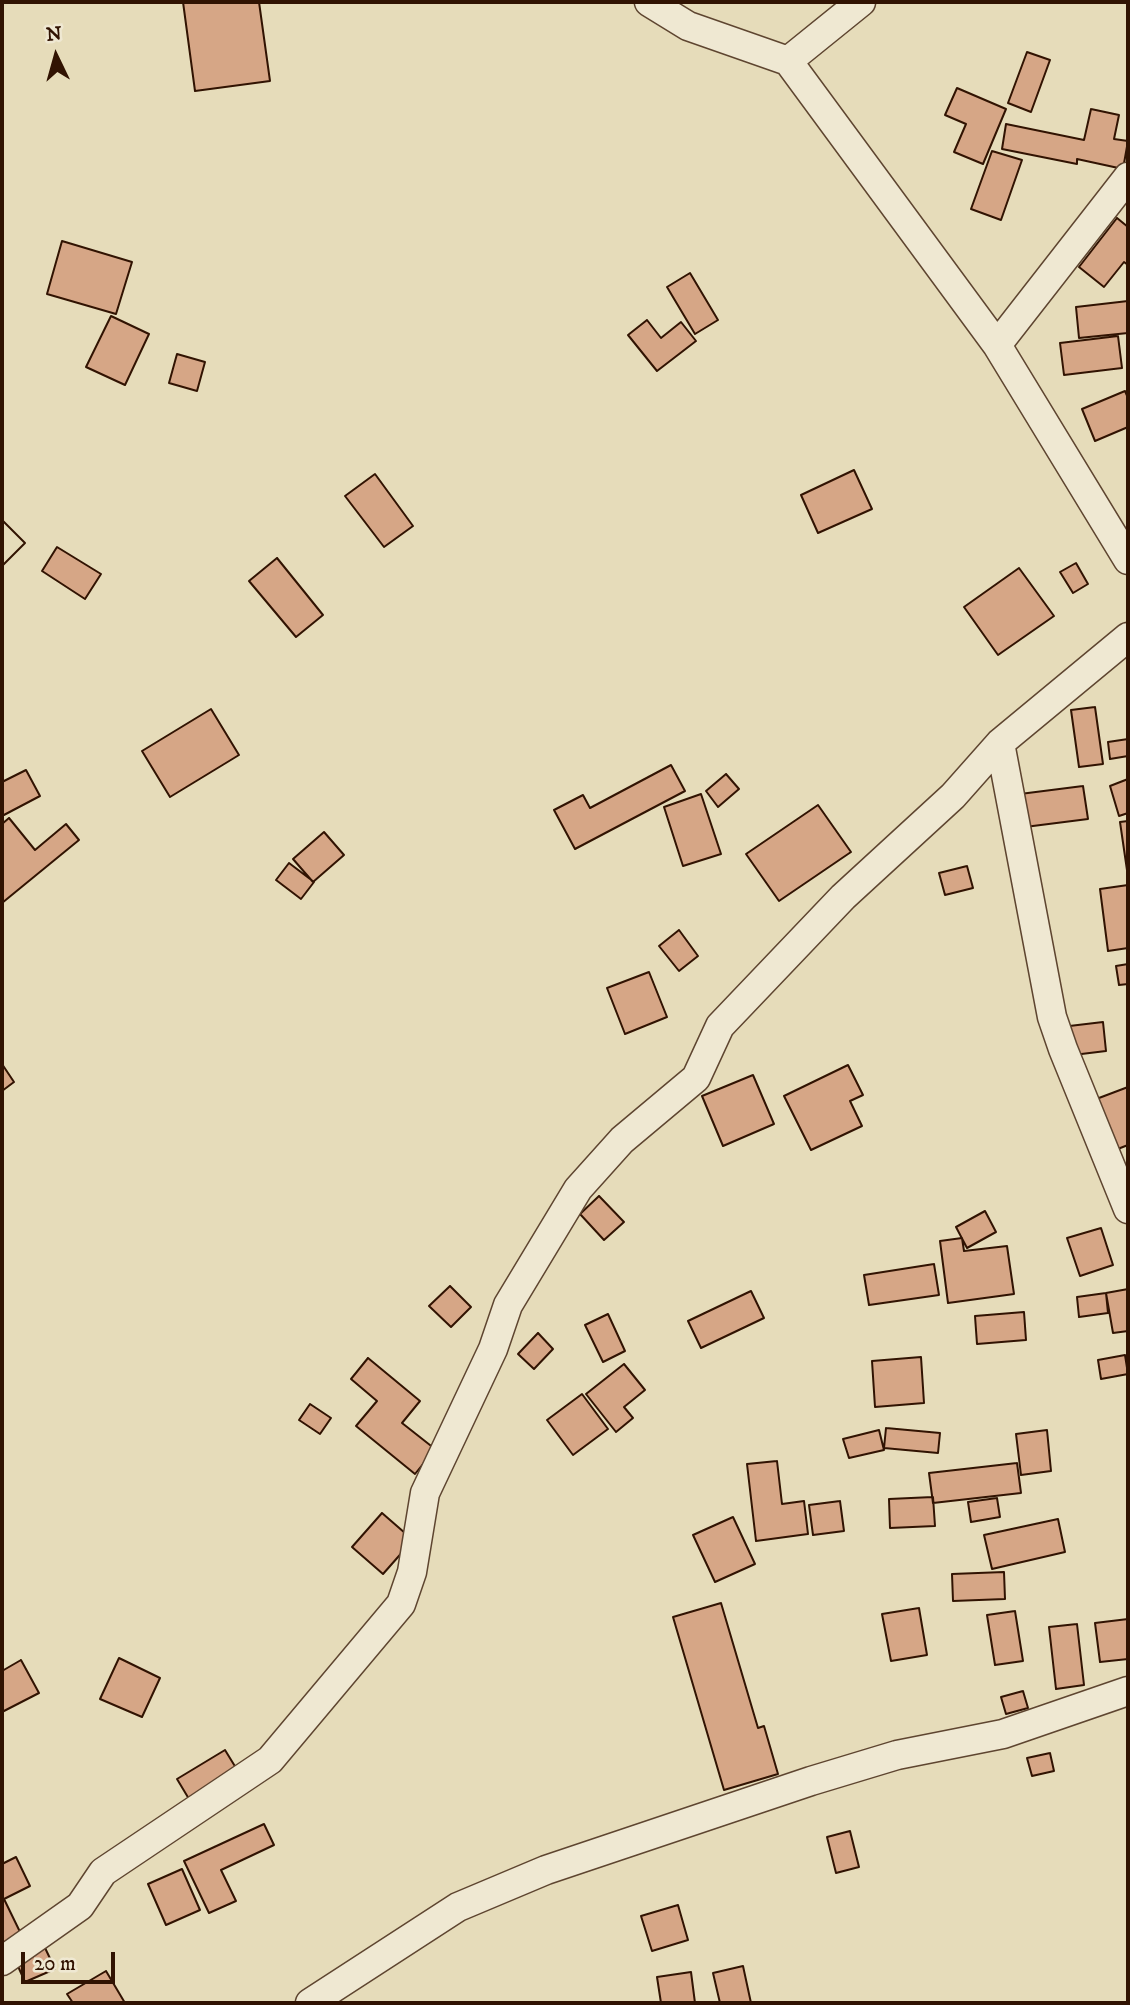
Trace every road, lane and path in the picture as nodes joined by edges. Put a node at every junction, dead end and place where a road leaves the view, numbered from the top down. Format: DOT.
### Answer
graph roads {
  1 [pos="649,2"];
  2 [pos="861,2"];
  3 [pos="788,61"];
  4 [pos="1128,177"];
  5 [pos="997,345"];
  6 [pos="1128,560"];
  7 [pos="1128,637"];
  8 [pos="1000,743"];
  9 [pos="1128,1209"];
  10 [pos="1128,1691"];
  11 [pos="2,1961"];
  12 [pos="310,2003"];
  1 -- 3 [label="street"];
  2 -- 3 [label="street"];
  3 -- 5 [label="street"];
  4 -- 5 [label="street"];
  5 -- 6 [label="street"];
  7 -- 8 [label="street"];
  8 -- 9 [label="street"];
  8 -- 11 [label="street"];
  10 -- 12 [label="street"];
}
